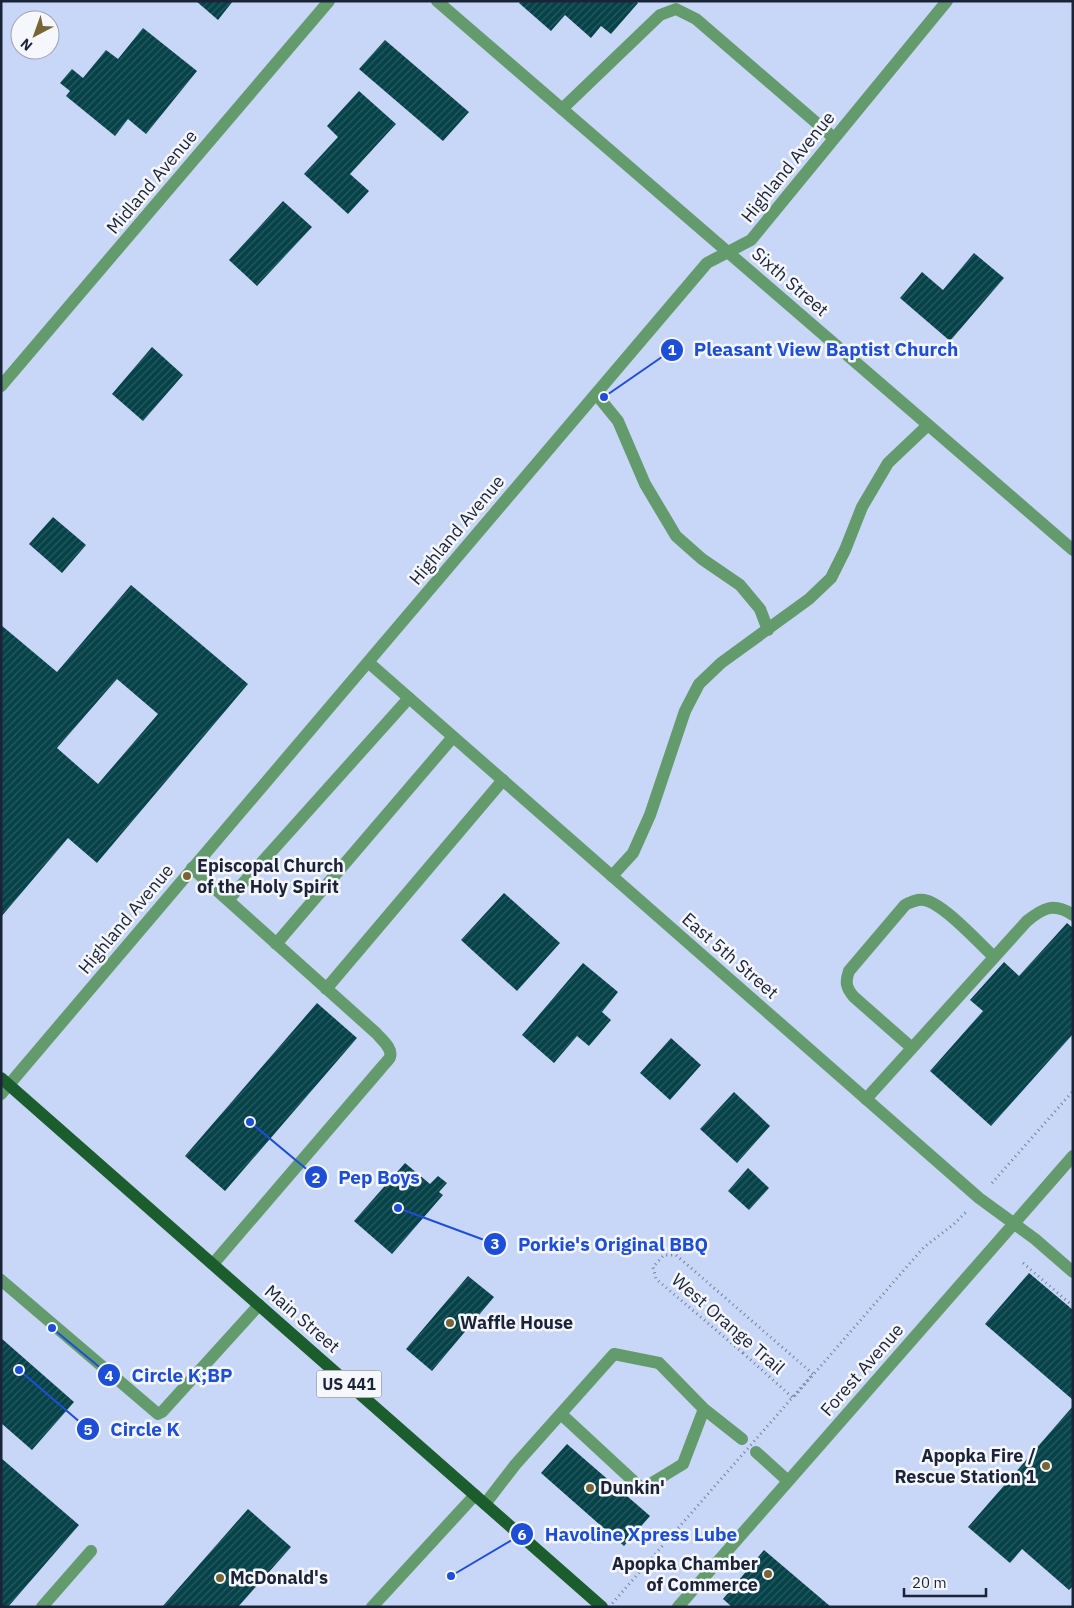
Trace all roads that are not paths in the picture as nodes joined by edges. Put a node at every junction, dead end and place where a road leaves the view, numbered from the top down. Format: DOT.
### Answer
graph roads {
  1 [pos="329,1"];
  2 [pos="438,1"];
  3 [pos="947,1"];
  4 [pos="562,109"];
  5 [pos="834,138"];
  6 [pos="728,252"];
  7 [pos="1,386"];
  8 [pos="596,394"];
  9 [pos="928,425"];
  10 [pos="1073,550"];
  11 [pos="768,630"];
  12 [pos="368,662"];
  13 [pos="409,698"];
  14 [pos="453,737"];
  15 [pos="502,780"];
  16 [pos="192,868"];
  17 [pos="612,876"];
  18 [pos="228,900"];
  19 [pos="1073,915"];
  20 [pos="276,944"];
  21 [pos="994,957"];
  22 [pos="326,989"];
  23 [pos="912,1048"];
  24 [pos="4,1086"];
  25 [pos="866,1099"];
  26 [pos="1073,1156"];
  27 [pos="1014,1223"];
  28 [pos="213,1264"];
  29 [pos="1073,1272"];
  30 [pos="1,1280"];
  31 [pos="259,1305"];
  32 [pos="704,1409"];
  33 [pos="561,1414"];
  34 [pos="742,1439"];
  35 [pos="756,1452"];
  36 [pos="788,1481"];
  37 [pos="475,1495"];
  38 [pos="485,1504"];
  39 [pos="92,1551"];
  40 [pos="42,1607"];
  41 [pos="372,1607"];
  42 [pos="602,1607"];
  43 [pos="678,1607"];
  1 -- 7 [label="street, Midland Avenue"];
  2 -- 4 [label="street, Sixth Street"];
  3 -- 5 [label="street, Highland Avenue"];
  4 -- 5 [label="street"];
  4 -- 6 [label="street, Sixth Street"];
  5 -- 6 [label="street, Highland Avenue"];
  6 -- 8 [label="street, Highland Avenue"];
  6 -- 9 [label="street, Sixth Street"];
  8 -- 11 [label="street"];
  8 -- 12 [label="street, Highland Avenue"];
  9 -- 10 [label="street, Sixth Street"];
  9 -- 11 [label="street"];
  11 -- 17 [label="street"];
  12 -- 13 [label="street, East 5th Street"];
  12 -- 16 [label="street, Highland Avenue"];
  13 -- 14 [label="street, East 5th Street"];
  13 -- 18 [label="street"];
  14 -- 15 [label="street, East 5th Street"];
  14 -- 20 [label="street"];
  15 -- 17 [label="street, East 5th Street"];
  15 -- 22 [label="street"];
  16 -- 18 [label="street"];
  16 -- 24 [label="street, Highland Avenue"];
  17 -- 25 [label="street, East 5th Street"];
  18 -- 20 [label="street"];
  19 -- 21 [label="street"];
  20 -- 22 [label="street"];
  21 -- 23 [label="street"];
  21 -- 23 [label="street"];
  22 -- 28 [label="street"];
  23 -- 25 [label="street"];
  24 -- 28 [label="main road, Main Street / US 441"];
  25 -- 27 [label="street, East 5th Street"];
  26 -- 27 [label="street, Forest Avenue"];
  27 -- 29 [label="street, East 5th Street"];
  27 -- 36 [label="street, Forest Avenue"];
  28 -- 31 [label="main road, Main Street / US 441"];
  30 -- 31 [label="street"];
  31 -- 37 [label="main road, Main Street / US 441"];
  32 -- 33 [label="street"];
  32 -- 33 [label="street"];
  32 -- 34 [label="street"];
  33 -- 38 [label="street"];
  35 -- 36 [label="street"];
  36 -- 43 [label="street, Forest Avenue"];
  37 -- 38 [label="main road, Main Street / US 441"];
  37 -- 41 [label="street"];
  38 -- 42 [label="main road, Main Street / US 441"];
  39 -- 40 [label="street"];
}
